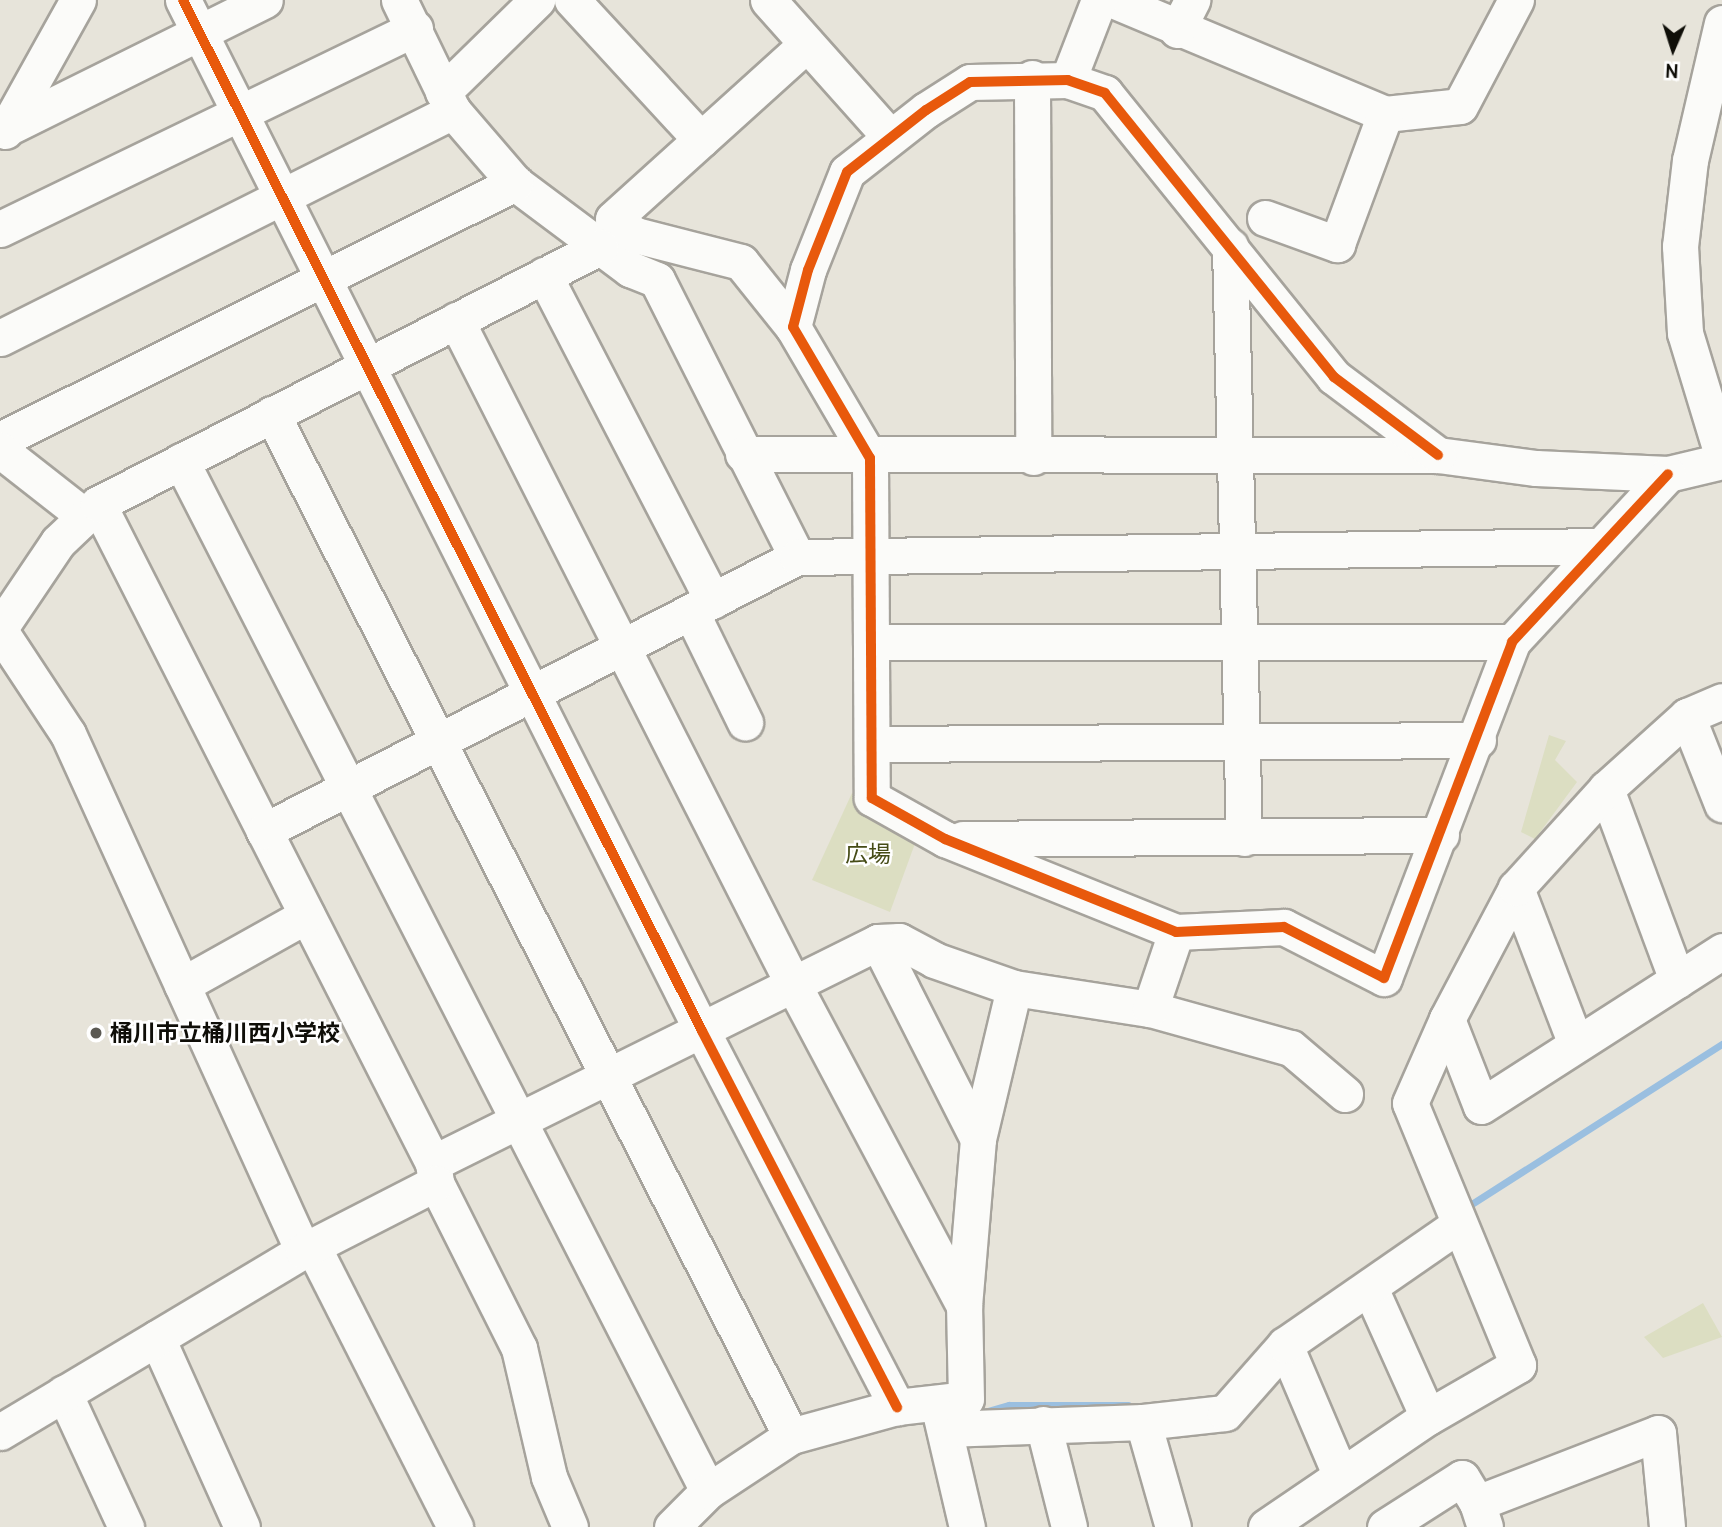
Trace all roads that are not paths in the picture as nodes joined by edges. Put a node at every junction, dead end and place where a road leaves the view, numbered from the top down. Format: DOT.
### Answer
graph roads {
  1 [pos="78,0"];
  2 [pos="183,0"];
  3 [pos="265,0"];
  4 [pos="537,0"];
  5 [pos="572,0"];
  6 [pos="768,0"];
  7 [pos="1099,0"];
  8 [pos="1113,0"];
  9 [pos="1516,0"];
  10 [pos="407,14"];
  11 [pos="1184,15"];
  12 [pos="1722,23"];
  13 [pos="199,33"];
  14 [pos="807,44"];
  15 [pos="1032,78"];
  16 [pos="1068,80"];
  17 [pos="448,101"];
  18 [pos="1385,114"];
  19 [pos="240,115"];
  20 [pos="890,137"];
  21 [pos="3,140"];
  22 [pos="701,140"];
  23 [pos="514,183"];
  24 [pos="282,197"];
  25 [pos="1265,218"];
  26 [pos="0,229"];
  27 [pos="1230,246"];
  28 [pos="600,247"];
  29 [pos="544,275"];
  30 [pos="323,278"];
  31 [pos="456,320"];
  32 [pos="793,327"];
  33 [pos="0,338"];
  34 [pos="367,366"];
  35 [pos="272,414"];
  36 [pos="0,440"];
  37 [pos="0,450"];
  38 [pos="743,454"];
  39 [pos="1235,455"];
  40 [pos="1438,455"];
  41 [pos="1722,455"];
  42 [pos="1033,457"];
  43 [pos="870,458"];
  44 [pos="181,461"];
  45 [pos="1722,461"];
  46 [pos="1668,474"];
  47 [pos="91,509"];
  48 [pos="1600,546"];
  49 [pos="1237,550"];
  50 [pos="873,556"];
  51 [pos="797,557"];
  52 [pos="702,606"];
  53 [pos="0,630"];
  54 [pos="1240,640"];
  55 [pos="873,642"];
  56 [pos="1512,642"];
  57 [pos="622,647"];
  58 [pos="532,694"];
  59 [pos="1722,701"];
  60 [pos="1687,716"];
  61 [pos="745,722"];
  62 [pos="1478,740"];
  63 [pos="439,741"];
  64 [pos="1242,742"];
  65 [pos="874,744"];
  66 [pos="348,788"];
  67 [pos="1606,789"];
  68 [pos="1722,804"];
  69 [pos="264,831"];
  70 [pos="1441,835"];
  71 [pos="1244,838"];
  72 [pos="945,839"];
  73 [pos="1516,888"];
  74 [pos="307,915"];
  75 [pos="1176,932"];
  76 [pos="878,942"];
  77 [pos="1722,951"];
  78 [pos="1677,980"];
  79 [pos="182,985"];
  80 [pos="794,985"];
  81 [pos="1014,988"];
  82 [pos="1150,1009"];
  83 [pos="1447,1018"];
  84 [pos="702,1031"];
  85 [pos="1576,1044"];
  86 [pos="609,1077"];
  87 [pos="1345,1094"];
  88 [pos="519,1122"];
  89 [pos="978,1139"];
  90 [pos="435,1173"];
  91 [pos="1458,1225"];
  92 [pos="308,1249"];
  93 [pos="1370,1288"];
  94 [pos="964,1306"];
  95 [pos="157,1338"];
  96 [pos="1284,1345"];
  97 [pos="64,1393"];
  98 [pos="897,1407"];
  99 [pos="942,1417"];
  100 [pos="1428,1417"];
  101 [pos="1143,1422"];
  102 [pos="1043,1424"];
  103 [pos="0,1432"];
  104 [pos="791,1436"];
  105 [pos="1340,1474"];
  106 [pos="708,1491"];
  107 [pos="1481,1515"];
  108 [pos="125,1527"];
  109 [pos="242,1527"];
  110 [pos="454,1527"];
  111 [pos="570,1527"];
  112 [pos="672,1527"];
  113 [pos="967,1527"];
  114 [pos="1069,1527"];
  115 [pos="1172,1527"];
  116 [pos="1266,1527"];
  117 [pos="1385,1527"];
  118 [pos="1667,1527"];
  1 -- 21 [label="street"];
  2 -- 13 [label="street"];
  3 -- 13 [label="street"];
  4 -- 17 [label="street"];
  5 -- 22 [label="street"];
  6 -- 14 [label="street"];
  7 -- 16 [label="street"];
  8 -- 11 [label="street"];
  9 -- 18 [label="street"];
  10 -- 17 [label="street"];
  10 -- 19 [label="street"];
  11 -- 18 [label="street"];
  12 -- 41 [label="street"];
  13 -- 19 [label="street"];
  13 -- 21 [label="street"];
  14 -- 20 [label="street"];
  14 -- 22 [label="street"];
  15 -- 16 [label="street"];
  15 -- 20 [label="street"];
  15 -- 42 [label="street"];
  16 -- 27 [label="street"];
  17 -- 23 [label="street"];
  17 -- 24 [label="street"];
  18 -- 25 [label="street"];
  19 -- 24 [label="street"];
  19 -- 26 [label="street"];
  20 -- 32 [label="street"];
  22 -- 32 [label="street"];
  23 -- 28 [label="street"];
  23 -- 30 [label="street"];
  24 -- 30 [label="street"];
  24 -- 33 [label="street"];
  27 -- 39 [label="street"];
  27 -- 40 [label="street"];
  28 -- 29 [label="street"];
  28 -- 38 [label="street"];
  29 -- 31 [label="street"];
  29 -- 52 [label="street"];
  30 -- 34 [label="street"];
  30 -- 36 [label="street"];
  31 -- 34 [label="street"];
  31 -- 57 [label="street"];
  32 -- 43 [label="street"];
  34 -- 35 [label="street"];
  34 -- 58 [label="street"];
  35 -- 44 [label="street"];
  35 -- 63 [label="street"];
  37 -- 47 [label="street"];
  38 -- 43 [label="street"];
  38 -- 51 [label="street"];
  39 -- 40 [label="street"];
  39 -- 42 [label="street"];
  39 -- 49 [label="street"];
  40 -- 46 [label="street"];
  42 -- 43 [label="street"];
  43 -- 50 [label="street"];
  44 -- 47 [label="street"];
  44 -- 66 [label="street"];
  45 -- 46 [label="street"];
  46 -- 48 [label="street"];
  47 -- 53 [label="street"];
  47 -- 69 [label="street"];
  48 -- 49 [label="street"];
  48 -- 56 [label="street"];
  49 -- 50 [label="street"];
  49 -- 54 [label="street"];
  50 -- 51 [label="street"];
  50 -- 55 [label="street"];
  51 -- 52 [label="street"];
  52 -- 57 [label="street"];
  52 -- 61 [label="street"];
  53 -- 79 [label="street"];
  54 -- 55 [label="street"];
  54 -- 56 [label="street"];
  54 -- 64 [label="street"];
  55 -- 65 [label="street"];
  56 -- 62 [label="street"];
  57 -- 58 [label="street"];
  57 -- 80 [label="street"];
  58 -- 63 [label="street"];
  58 -- 84 [label="street"];
  59 -- 60 [label="street"];
  60 -- 67 [label="street"];
  60 -- 68 [label="street"];
  62 -- 64 [label="street"];
  62 -- 70 [label="street"];
  63 -- 66 [label="street"];
  63 -- 86 [label="street"];
  64 -- 65 [label="street"];
  64 -- 71 [label="street"];
  65 -- 72 [label="street"];
  66 -- 69 [label="street"];
  66 -- 88 [label="street"];
  67 -- 73 [label="street"];
  67 -- 78 [label="street"];
  69 -- 74 [label="street"];
  70 -- 71 [label="street"];
  70 -- 75 [label="street"];
  71 -- 72 [label="street"];
  72 -- 75 [label="street"];
  73 -- 83 [label="street"];
  73 -- 85 [label="street"];
  74 -- 79 [label="street"];
  74 -- 90 [label="street"];
  75 -- 82 [label="street"];
  76 -- 80 [label="street"];
  76 -- 81 [label="street"];
  76 -- 89 [label="street"];
  77 -- 78 [label="street"];
  78 -- 85 [label="street"];
  79 -- 92 [label="street"];
  80 -- 84 [label="street"];
  80 -- 94 [label="street"];
  81 -- 82 [label="street"];
  81 -- 89 [label="street"];
  82 -- 87 [label="street"];
  83 -- 85 [label="street"];
  83 -- 91 [label="street"];
  84 -- 86 [label="street"];
  84 -- 98 [label="street"];
  86 -- 88 [label="street"];
  86 -- 104 [label="street"];
  88 -- 90 [label="street"];
  88 -- 106 [label="street"];
  89 -- 94 [label="street"];
  90 -- 92 [label="street"];
  90 -- 111 [label="street"];
  91 -- 93 [label="street"];
  91 -- 100 [label="street"];
  92 -- 95 [label="street"];
  92 -- 110 [label="street"];
  93 -- 96 [label="street"];
  93 -- 100 [label="street"];
  94 -- 99 [label="street"];
  95 -- 97 [label="street"];
  95 -- 109 [label="street"];
  96 -- 101 [label="street"];
  96 -- 105 [label="street"];
  97 -- 103 [label="street"];
  97 -- 108 [label="street"];
  98 -- 99 [label="street"];
  98 -- 104 [label="street"];
  99 -- 102 [label="street"];
  99 -- 113 [label="street"];
  100 -- 105 [label="street"];
  101 -- 102 [label="street"];
  101 -- 115 [label="street"];
  102 -- 114 [label="street"];
  104 -- 106 [label="street"];
  105 -- 116 [label="street"];
  106 -- 112 [label="street"];
  107 -- 117 [label="street"];
  107 -- 118 [label="street"];
}
